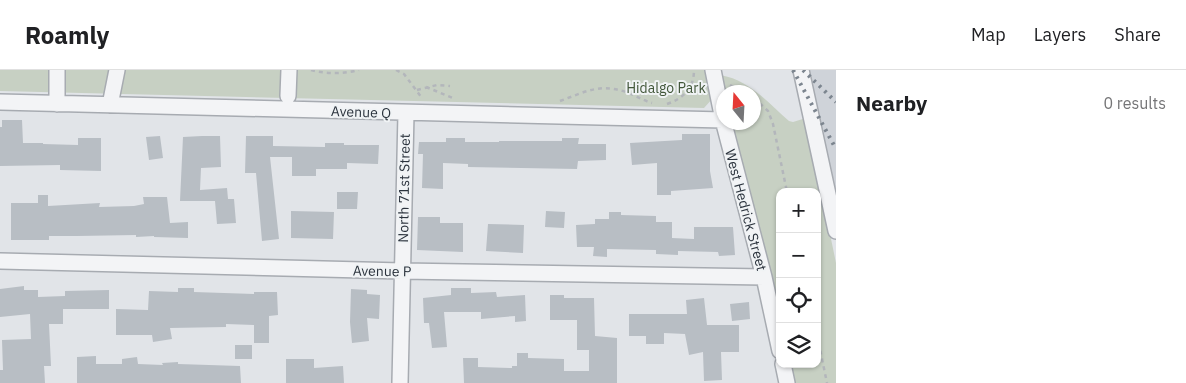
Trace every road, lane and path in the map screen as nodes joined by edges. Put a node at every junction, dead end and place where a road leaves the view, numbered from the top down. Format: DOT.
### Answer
graph roads {
  1 [pos="57,70"];
  2 [pos="117,70"];
  3 [pos="289,70"];
  4 [pos="311,70"];
  5 [pos="359,70"];
  6 [pos="396,70"];
  7 [pos="694,70"];
  8 [pos="712,70"];
  9 [pos="801,70"];
  10 [pos="450,86"];
  11 [pos="426,87"];
  12 [pos="716,88"];
  13 [pos="416,90"];
  14 [pos="288,96"];
  15 [pos="455,99"];
  16 [pos="0,102"];
  17 [pos="558,102"];
  18 [pos="57,104"];
  19 [pos="654,104"];
  20 [pos="661,104"];
  21 [pos="761,104"];
  22 [pos="110,105"];
  23 [pos="406,113"];
  24 [pos="433,114"];
  25 [pos="716,120"];
  26 [pos="726,130"];
  27 [pos="786,188"];
  28 [pos="836,231"];
  29 [pos="0,261"];
  30 [pos="402,271"];
  31 [pos="764,277"];
  32 [pos="776,332"];
  33 [pos="821,352"];
  34 [pos="784,368"];
  35 [pos="400,383"];
  36 [pos="787,383"];
  37 [pos="828,383"];
  1 -- 18 [label="street"];
  2 -- 22 [label="street"];
  3 -- 14 [label="street"];
  4 -- 5 [label="path"];
  6 -- 13 [label="path"];
  7 -- 20 [label="path"];
  8 -- 12 [label="street, West Hedrick Street"];
  9 -- 28 [label="street"];
  10 -- 11 [label="path"];
  11 -- 13 [label="path"];
  11 -- 15 [label="path"];
  13 -- 24 [label="path"];
  16 -- 18 [label="street, Avenue Q"];
  17 -- 19 [label="path"];
  18 -- 22 [label="street, Avenue Q"];
  21 -- 27 [label="path"];
  22 -- 23 [label="street, Avenue Q"];
  23 -- 24 [label="street, Avenue Q"];
  23 -- 30 [label="street, North 71st Street"];
  24 -- 25 [label="street, Avenue Q"];
  26 -- 31 [label="street, West Hedrick Street"];
  29 -- 30 [label="street, Avenue P"];
  30 -- 31 [label="street, Avenue P"];
  30 -- 35 [label="street, North 71st Street"];
  31 -- 32 [label="street, West Hedrick Street"];
  33 -- 37 [label="path"];
  34 -- 36 [label="street"];
}
